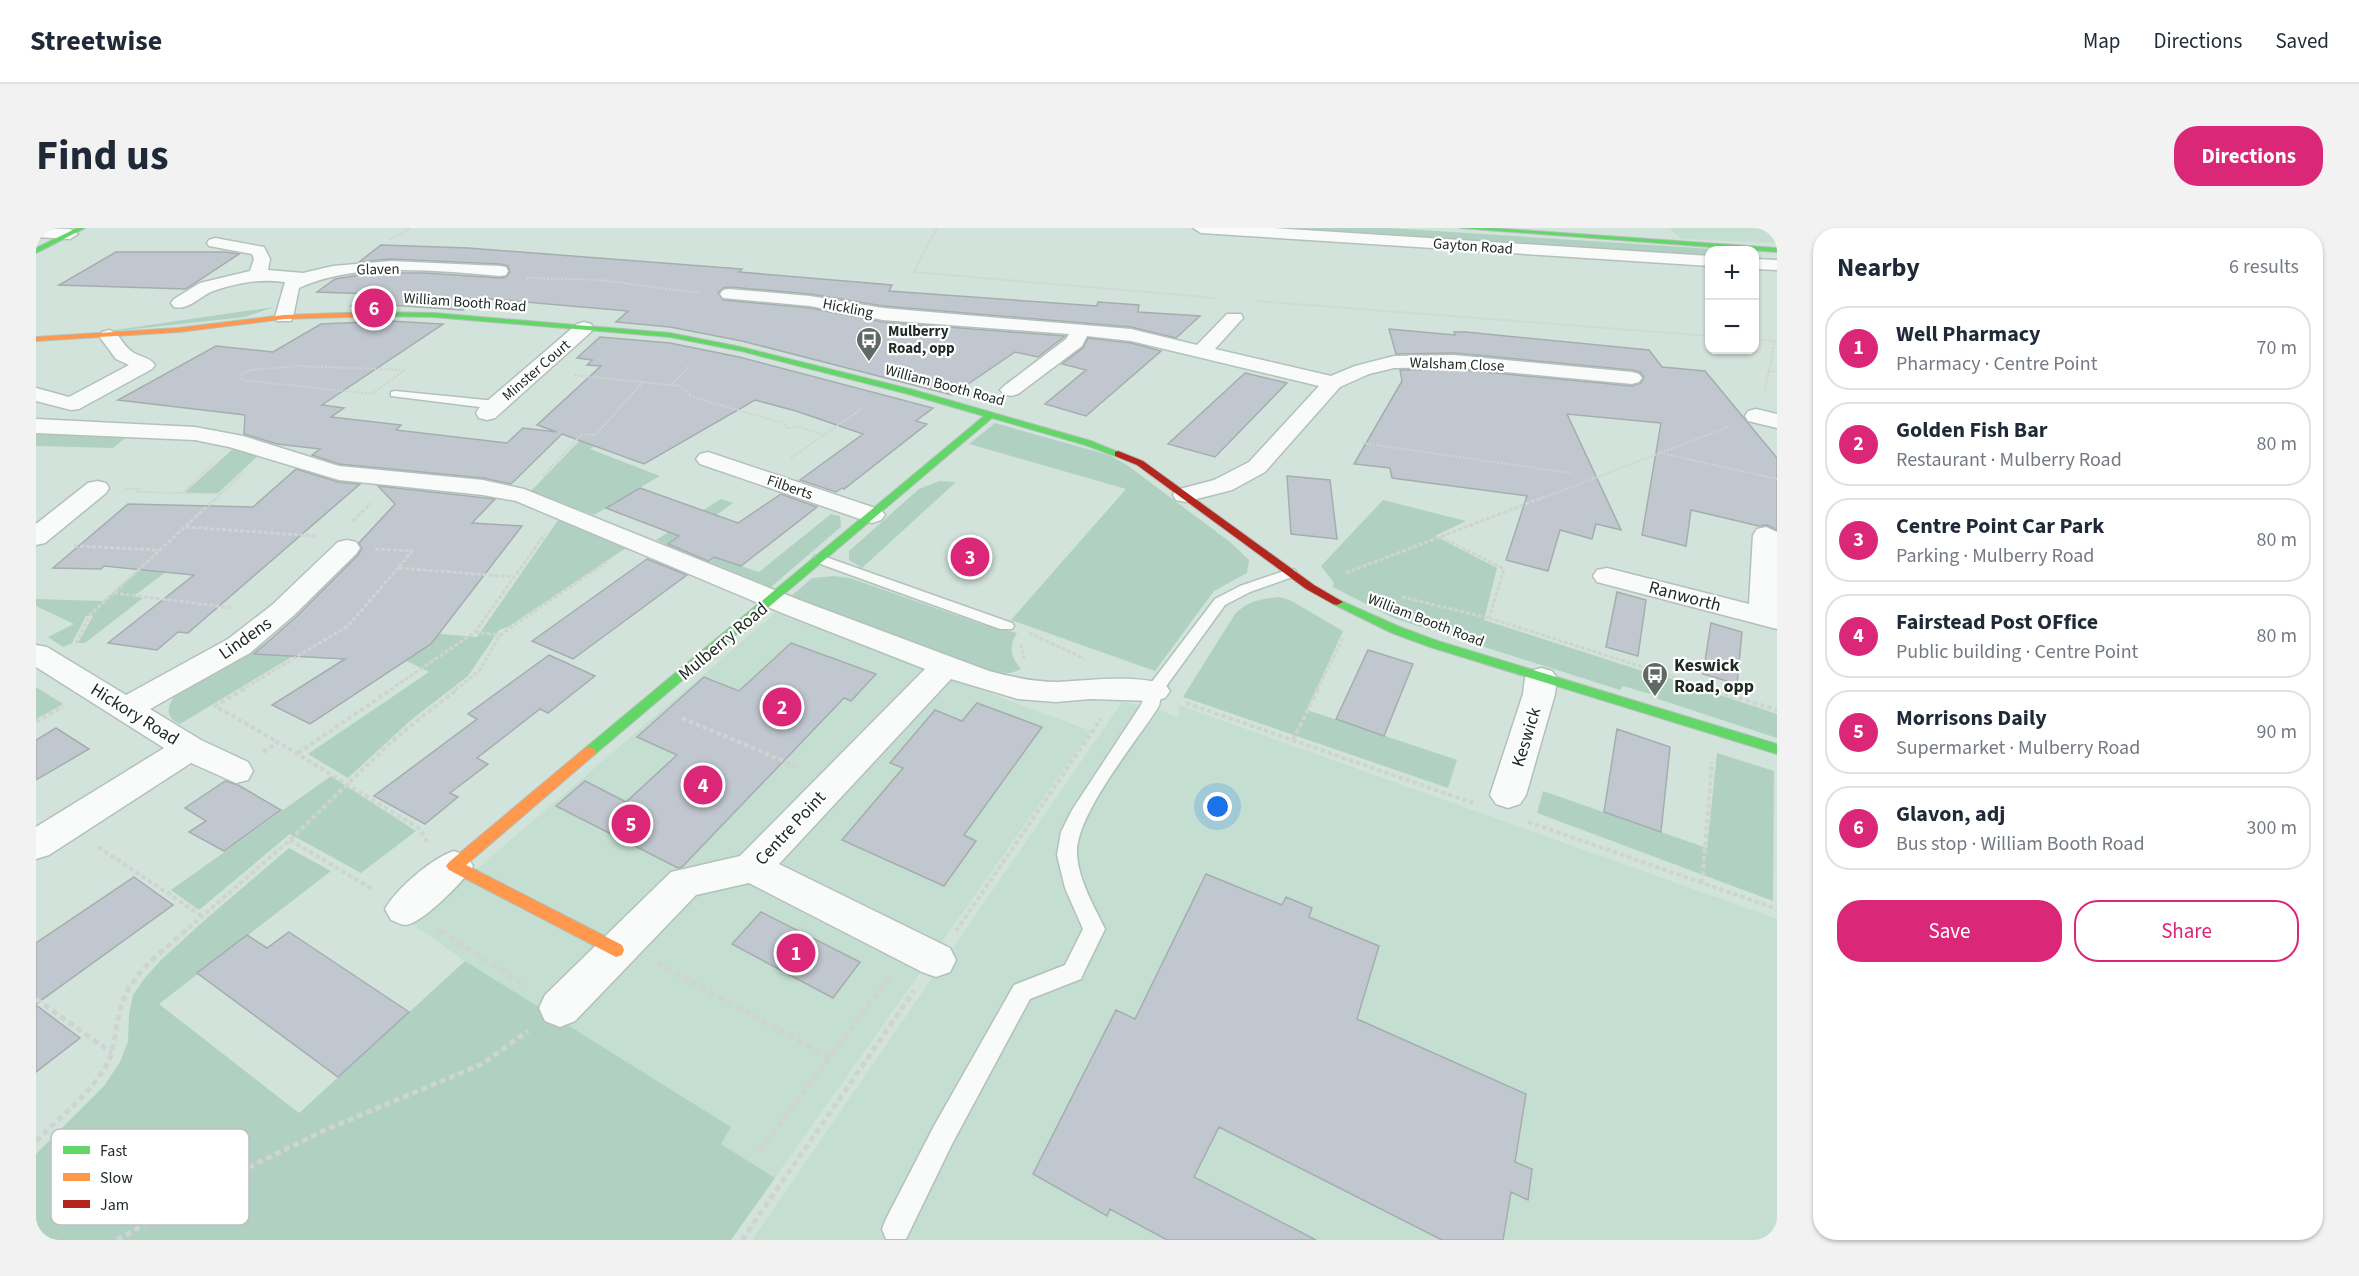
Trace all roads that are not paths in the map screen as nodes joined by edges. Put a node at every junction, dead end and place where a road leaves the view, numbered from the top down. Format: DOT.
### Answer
graph roads {
  1 [pos="1201,228"];
  2 [pos="1463,228"];
  3 [pos="76,231"];
  4 [pos="36,232"];
  5 [pos="215,243"];
  6 [pos="1777,250"];
  7 [pos="36,251"];
  8 [pos="1705,261"];
  9 [pos="1759,264"];
  10 [pos="1777,266"];
  11 [pos="500,271"];
  12 [pos="258,274"];
  13 [pos="302,278"];
  14 [pos="729,294"];
  15 [pos="180,303"];
  16 [pos="284,316"];
  17 [pos="1233,326"];
  18 [pos="584,327"];
  19 [pos="1080,328"];
  20 [pos="109,336"];
  21 [pos="36,339"];
  22 [pos="1202,351"];
  23 [pos="1632,378"];
  24 [pos="1013,381"];
  25 [pos="1334,383"];
  26 [pos="36,394"];
  27 [pos="395,394"];
  28 [pos="491,409"];
  29 [pos="991,414"];
  30 [pos="36,426"];
  31 [pos="708,459"];
  32 [pos="97,488"];
  33 [pos="1185,495"];
  34 [pos="872,515"];
  35 [pos="1766,535"];
  36 [pos="36,537"];
  37 [pos="342,543"];
  38 [pos="820,559"];
  39 [pos="1290,573"];
  40 [pos="1607,576"];
  41 [pos="775,598"];
  42 [pos="1770,618"];
  43 [pos="1006,626"];
  44 [pos="43,657"];
  45 [pos="946,665"];
  46 [pos="1540,678"];
  47 [pos="1154,691"];
  48 [pos="128,708"];
  49 [pos="189,748"];
  50 [pos="1777,749"];
  51 [pos="236,771"];
  52 [pos="1508,795"];
  53 [pos="36,845"];
  54 [pos="752,868"];
  55 [pos="448,870"];
  56 [pos="405,909"];
  57 [pos="619,947"];
  58 [pos="924,954"];
  59 [pos="560,1008"];
  60 [pos="896,1229"];
  1 -- 8 [label="street, Gayton Road"];
  2 -- 6 [label="street, Gayton Road"];
  3 -- 4 [label="street"];
  3 -- 7 [label="street"];
  5 -- 12 [label="street"];
  9 -- 10 [label="street"];
  11 -- 13 [label="street, Glaven"];
  12 -- 13 [label="street, Glaven"];
  12 -- 15 [label="street, Glaven"];
  13 -- 16 [label="street"];
  14 -- 19 [label="street, Hickling"];
  16 -- 18 [label="street, William Booth Road"];
  16 -- 20 [label="street, William Booth Road"];
  17 -- 22 [label="street"];
  18 -- 28 [label="street, Minster Court"];
  18 -- 29 [label="street, William Booth Road"];
  19 -- 22 [label="street, Hickling"];
  19 -- 24 [label="street"];
  20 -- 21 [label="street, William Booth Road"];
  20 -- 26 [label="street"];
  22 -- 25 [label="street, Hickling"];
  23 -- 25 [label="street, Walsham Close"];
  25 -- 33 [label="street, Walsham Close"];
  27 -- 28 [label="lane"];
  29 -- 33 [label="street, William Booth Road"];
  29 -- 34 [label="street, Mulberry Road"];
  30 -- 41 [label="street"];
  31 -- 34 [label="street, Filberts"];
  32 -- 36 [label="street"];
  33 -- 39 [label="street, William Booth Road"];
  34 -- 38 [label="street, Mulberry Road"];
  35 -- 42 [label="street, Ranworth"];
  37 -- 48 [label="street, Lindens"];
  38 -- 41 [label="street, Mulberry Road"];
  38 -- 43 [label="lane"];
  39 -- 46 [label="street, William Booth Road"];
  39 -- 47 [label="lane"];
  40 -- 42 [label="street, Ranworth"];
  41 -- 45 [label="street"];
  41 -- 55 [label="street, Mulberry Road"];
  44 -- 48 [label="street, Hickory Road"];
  45 -- 47 [label="street"];
  45 -- 54 [label="street, Centre Point"];
  46 -- 50 [label="street, William Booth Road"];
  46 -- 52 [label="street, Keswick"];
  47 -- 60 [label="lane"];
  48 -- 49 [label="street, Hickory Road"];
  49 -- 51 [label="street, Hickory Road"];
  49 -- 53 [label="street"];
  54 -- 57 [label="street"];
  54 -- 58 [label="street, Centre Point"];
  55 -- 56 [label="street, Mulberry Road"];
  55 -- 57 [label="street"];
  57 -- 59 [label="street"];
}
